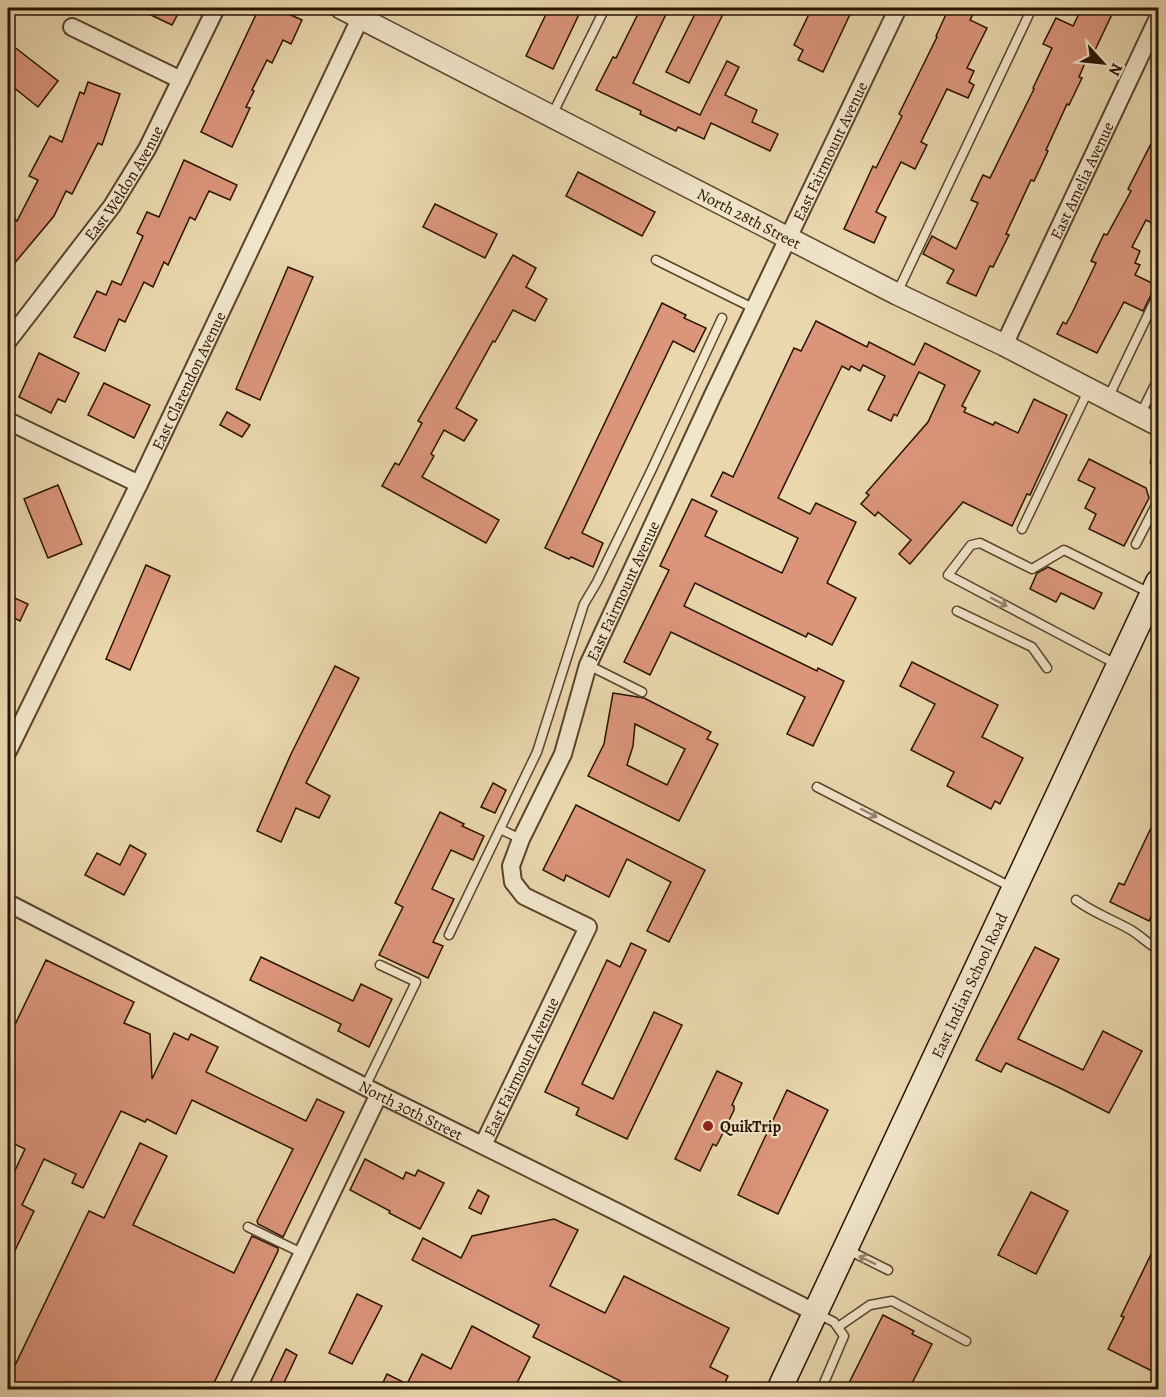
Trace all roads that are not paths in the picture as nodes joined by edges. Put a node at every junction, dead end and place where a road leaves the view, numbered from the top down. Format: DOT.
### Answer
graph roads {
  1 [pos="216,8"];
  2 [pos="341,8"];
  3 [pos="605,8"];
  4 [pos="898,8"];
  5 [pos="1032,8"];
  6 [pos="363,13"];
  7 [pos="1158,18"];
  8 [pos="72,27"];
  9 [pos="181,80"];
  10 [pos="552,116"];
  11 [pos="790,238"];
  12 [pos="656,260"];
  13 [pos="897,294"];
  14 [pos="1158,294"];
  15 [pos="755,309"];
  16 [pos="722,318"];
  17 [pos="8,341"];
  18 [pos="1004,345"];
  19 [pos="1158,379"];
  20 [pos="1098,393"];
  21 [pos="1149,420"];
  22 [pos="8,421"];
  23 [pos="139,484"];
  24 [pos="1158,501"];
  25 [pos="1022,529"];
  26 [pos="1136,544"];
  27 [pos="1155,588"];
  28 [pos="957,611"];
  29 [pos="588,665"];
  30 [pos="1119,665"];
  31 [pos="1047,668"];
  32 [pos="642,692"];
  33 [pos="8,751"];
  34 [pos="817,787"];
  35 [pos="500,829"];
  36 [pos="521,839"];
  37 [pos="1015,888"];
  38 [pos="1076,900"];
  39 [pos="8,903"];
  40 [pos="449,935"];
  41 [pos="1158,949"];
  42 [pos="380,965"];
  43 [pos="372,1090"];
  44 [pos="483,1145"];
  45 [pos="248,1227"];
  46 [pos="846,1249"];
  47 [pos="302,1253"];
  48 [pos="888,1270"];
  49 [pos="816,1313"];
  50 [pos="838,1327"];
  51 [pos="966,1341"];
  52 [pos="237,1389"];
  53 [pos="779,1389"];
  54 [pos="821,1389"];
  1 -- 9 [label="street, East Weldon Avenue"];
  2 -- 6 [label="street, North 28th Street"];
  3 -- 10 [label="lane"];
  4 -- 11 [label="street, East Fairmount Avenue"];
  5 -- 13 [label="lane"];
  6 -- 10 [label="street, North 28th Street"];
  6 -- 23 [label="street, East Clarendon Avenue"];
  7 -- 18 [label="street, East Amelia Avenue"];
  8 -- 9 [label="street"];
  9 -- 17 [label="street, East Weldon Avenue"];
  10 -- 11 [label="street, North 28th Street"];
  11 -- 13 [label="street, North 28th Street"];
  11 -- 15 [label="street, East Fairmount Avenue"];
  12 -- 15 [label="lane"];
  13 -- 18 [label="street, North 28th Street"];
  14 -- 20 [label="lane"];
  15 -- 29 [label="street, East Fairmount Avenue"];
  16 -- 35 [label="lane"];
  18 -- 20 [label="street, North 28th Street"];
  19 -- 21 [label="lane"];
  20 -- 21 [label="street, North 28th Street"];
  20 -- 25 [label="lane"];
  22 -- 23 [label="street"];
  23 -- 33 [label="street, East Clarendon Avenue"];
  24 -- 26 [label="lane"];
  27 -- 30 [label="main road, East Indian School Road"];
  27 -- 30 [label="lane, one-way"];
  28 -- 31 [label="lane"];
  29 -- 32 [label="lane"];
  29 -- 36 [label="street, East Fairmount Avenue"];
  30 -- 37 [label="main road, East Indian School Road"];
  34 -- 37 [label="lane, one-way"];
  35 -- 36 [label="lane"];
  35 -- 40 [label="lane"];
  36 -- 44 [label="street, East Fairmount Avenue"];
  37 -- 46 [label="main road, East Indian School Road"];
  38 -- 41 [label="lane"];
  39 -- 43 [label="street, North 30th Street"];
  42 -- 43 [label="lane"];
  43 -- 44 [label="street, North 30th Street"];
  43 -- 47 [label="street"];
  44 -- 49 [label="street, North 30th Street"];
  45 -- 47 [label="lane"];
  48 -- 46 [label="lane, one-way"];
  46 -- 49 [label="main road, East Indian School Road"];
  47 -- 52 [label="street"];
  49 -- 50 [label="lane"];
  49 -- 53 [label="main road, East Indian School Road"];
  50 -- 51 [label="lane"];
  50 -- 54 [label="lane"];
}
